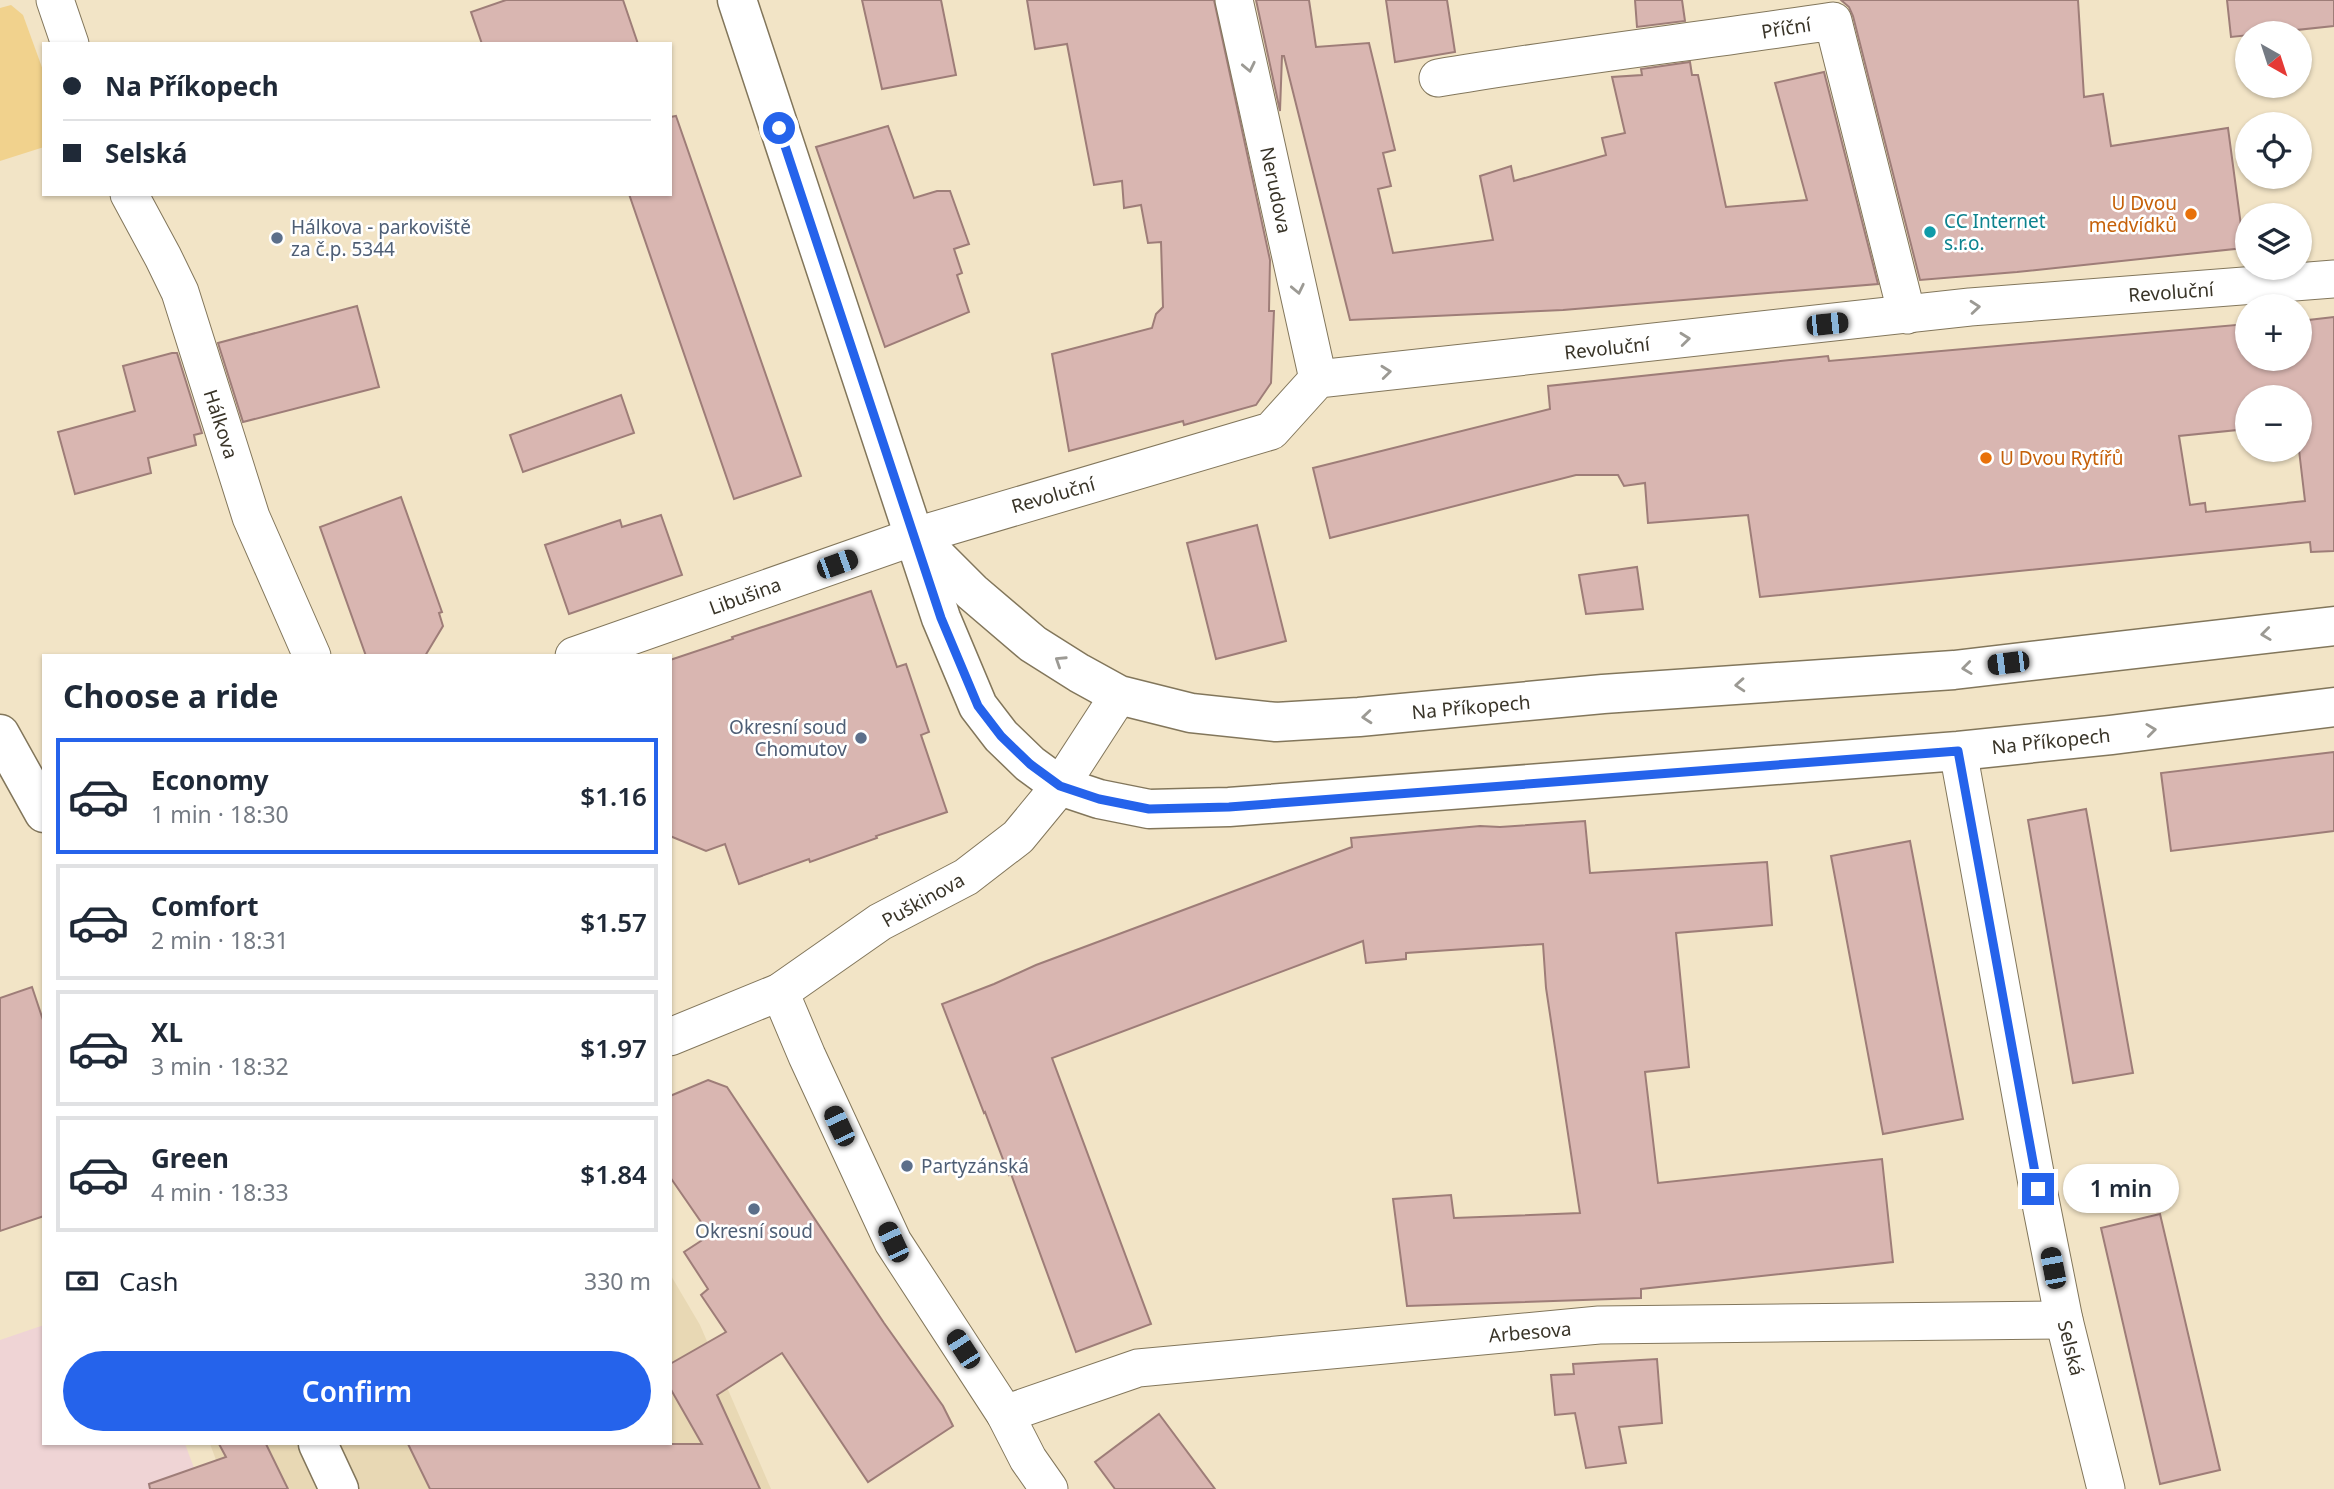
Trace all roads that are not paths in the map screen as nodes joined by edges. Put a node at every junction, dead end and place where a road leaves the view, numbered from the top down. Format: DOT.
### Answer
graph roads {
  1 [pos="55,0"];
  2 [pos="737,0"];
  3 [pos="1234,0"];
  4 [pos="69,42"];
  5 [pos="1438,78"];
  6 [pos="130,196"];
  7 [pos="2334,279"];
  8 [pos="1907,315"];
  9 [pos="1318,379"];
  10 [pos="916,536"];
  11 [pos="2334,626"];
  12 [pos="311,654"];
  13 [pos="580,654"];
  14 [pos="1119,695"];
  15 [pos="2334,707"];
  16 [pos="0,734"];
  17 [pos="1958,751"];
  18 [pos="1060,786"];
  19 [pos="42,809"];
  20 [pos="780,992"];
  21 [pos="672,1036"];
  22 [pos="2064,1320"];
  23 [pos="1005,1414"];
  24 [pos="318,1445"];
  25 [pos="339,1489"];
  26 [pos="1049,1489"];
  27 [pos="2106,1489"];
  1 -- 4 [label="street"];
  2 -- 10 [label="street, Na Příkopech"];
  3 -- 9 [label="street, Nerudova, one-way"];
  5 -- 8 [label="street, Příční"];
  6 -- 12 [label="street, Hálkova"];
  8 -- 7 [label="street, Revoluční, one-way"];
  9 -- 8 [label="street, Revoluční, one-way"];
  9 -- 10 [label="street, Revoluční"];
  10 -- 13 [label="street, Libušina"];
  14 -- 10 [label="street, Na Příkopech, one-way"];
  10 -- 18 [label="street, Na Příkopech"];
  11 -- 14 [label="street, Na Příkopech, one-way"];
  14 -- 18 [label="street, Puškinova"];
  17 -- 15 [label="street, Na Příkopech, one-way"];
  16 -- 19 [label="street"];
  17 -- 18 [label="street, Na Příkopech"];
  17 -- 22 [label="street, Selská"];
  18 -- 20 [label="street, Puškinova"];
  20 -- 21 [label="street, Puškinova"];
  20 -- 23 [label="street"];
  22 -- 23 [label="street, Arbesova"];
  22 -- 27 [label="street, Selská"];
  23 -- 26 [label="street"];
  24 -- 25 [label="street"];
}
